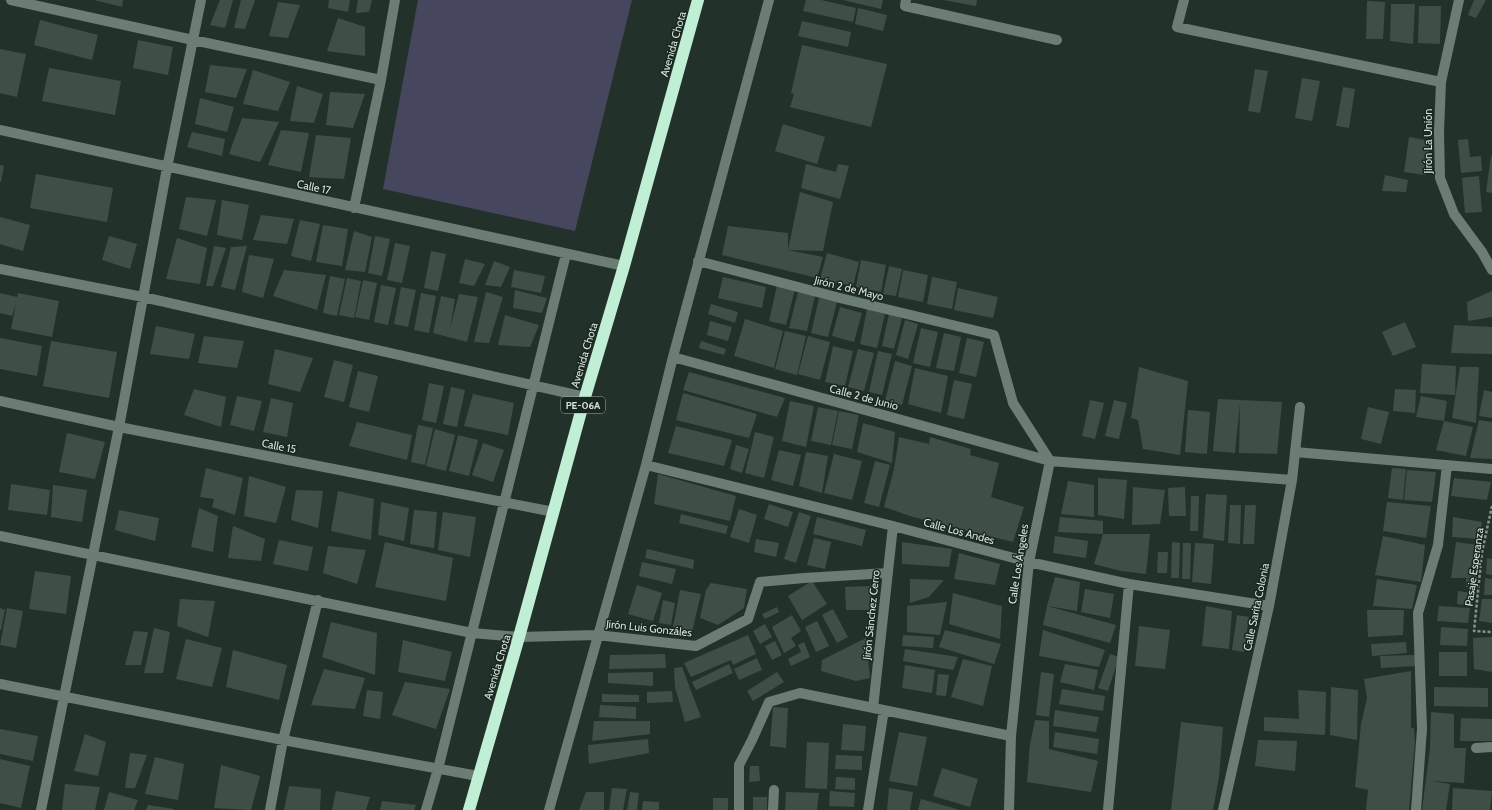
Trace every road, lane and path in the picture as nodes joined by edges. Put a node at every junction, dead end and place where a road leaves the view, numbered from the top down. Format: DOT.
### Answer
graph roads {
  1 [pos="11,0"];
  2 [pos="201,0"];
  3 [pos="395,0"];
  4 [pos="698,0"];
  5 [pos="769,0"];
  6 [pos="906,0"];
  7 [pos="1184,0"];
  8 [pos="1459,0"];
  9 [pos="193,40"];
  10 [pos="1057,40"];
  11 [pos="381,80"];
  12 [pos="1441,82"];
  13 [pos="0,130"];
  14 [pos="167,168"];
  15 [pos="354,208"];
  16 [pos="1492,248"];
  17 [pos="1482,252"];
  18 [pos="566,254"];
  19 [pos="698,261"];
  20 [pos="624,266"];
  21 [pos="0,269"];
  22 [pos="1492,270"];
  23 [pos="143,296"];
  24 [pos="672,357"];
  25 [pos="533,385"];
  26 [pos="585,397"];
  27 [pos="0,401"];
  28 [pos="1300,407"];
  29 [pos="119,426"];
  30 [pos="1295,452"];
  31 [pos="1050,461"];
  32 [pos="646,465"];
  33 [pos="1447,465"];
  34 [pos="1492,469"];
  35 [pos="1292,480"];
  36 [pos="504,502"];
  37 [pos="1492,506"];
  38 [pos="554,512"];
  39 [pos="893,526"];
  40 [pos="0,536"];
  41 [pos="94,555"];
  42 [pos="1029,562"];
  43 [pos="888,573"];
  44 [pos="1129,584"];
  45 [pos="318,600"];
  46 [pos="1269,606"];
  47 [pos="1492,632"];
  48 [pos="472,633"];
  49 [pos="597,635"];
  50 [pos="520,637"];
  51 [pos="0,684"];
  52 [pos="64,697"];
  53 [pos="873,708"];
  54 [pos="884,710"];
  55 [pos="1011,736"];
  56 [pos="283,740"];
  57 [pos="1492,747"];
  58 [pos="1476,748"];
  59 [pos="438,769"];
  60 [pos="478,776"];
  61 [pos="774,790"];
  62 [pos="41,810"];
  63 [pos="270,810"];
  64 [pos="426,810"];
  65 [pos="469,810"];
  66 [pos="549,810"];
  67 [pos="739,810"];
  68 [pos="773,810"];
  69 [pos="868,810"];
  70 [pos="1009,810"];
  71 [pos="1108,810"];
  72 [pos="1223,810"];
  73 [pos="1416,810"];
  1 -- 9 [label="street"];
  2 -- 9 [label="street"];
  3 -- 11 [label="street"];
  4 -- 20 [label="highway, Avenida Chota / PE-06A"];
  5 -- 19 [label="street"];
  6 -- 10 [label="street"];
  7 -- 12 [label="street"];
  8 -- 12 [label="street, Jirón La Unión"];
  9 -- 11 [label="street"];
  9 -- 14 [label="street"];
  11 -- 15 [label="street"];
  12 -- 17 [label="street, Jirón La Unión"];
  13 -- 14 [label="street, Calle 17"];
  14 -- 15 [label="street, Calle 17"];
  14 -- 23 [label="street"];
  15 -- 18 [label="street, Calle 17"];
  16 -- 17 [label="street"];
  17 -- 22 [label="street, Jirón La Unión"];
  18 -- 20 [label="street, Calle 17"];
  18 -- 25 [label="street"];
  19 -- 24 [label="street"];
  19 -- 31 [label="street, Jirón 2 de Mayo"];
  20 -- 26 [label="highway, Avenida Chota / PE-06A"];
  21 -- 23 [label="street"];
  23 -- 25 [label="street"];
  23 -- 29 [label="street"];
  24 -- 31 [label="street, Calle 2 de Junio"];
  24 -- 32 [label="street"];
  25 -- 26 [label="street"];
  25 -- 36 [label="street"];
  26 -- 38 [label="highway, Avenida Chota / PE-06A"];
  27 -- 29 [label="street, Calle 15"];
  28 -- 30 [label="street, Calle Sarita Colonia"];
  29 -- 36 [label="street, Calle 15"];
  29 -- 41 [label="street"];
  30 -- 33 [label="street"];
  30 -- 35 [label="street, Calle Sarita Colonia"];
  31 -- 35 [label="street, Calle 2 de Junio"];
  31 -- 42 [label="street, Calle Los Ángeles"];
  32 -- 39 [label="street, Calle Los Andes"];
  32 -- 49 [label="street"];
  33 -- 34 [label="street"];
  33 -- 73 [label="street"];
  35 -- 46 [label="street, Calle Sarita Colonia"];
  36 -- 38 [label="street, Calle 15"];
  36 -- 48 [label="street"];
  37 -- 47 [label="path, Pasaje Esperanza"];
  38 -- 50 [label="highway, Avenida Chota / PE-06A"];
  39 -- 42 [label="street, Calle Los Andes"];
  39 -- 43 [label="street, Jirón Sánchez Cerro"];
  40 -- 41 [label="street, Jirón Luis Gonzáles"];
  41 -- 45 [label="street, Jirón Luis Gonzáles"];
  41 -- 52 [label="street"];
  42 -- 44 [label="street, Calle Los Andes"];
  42 -- 55 [label="street, Calle Los Ángeles"];
  43 -- 49 [label="street, Jirón Luis Gonzáles"];
  43 -- 53 [label="street, Jirón Sánchez Cerro"];
  44 -- 46 [label="street, Calle Los Andes"];
  44 -- 71 [label="street"];
  45 -- 48 [label="street, Jirón Luis Gonzáles"];
  45 -- 56 [label="street"];
  46 -- 72 [label="street, Calle Sarita Colonia"];
  48 -- 50 [label="street, Jirón Luis Gonzáles"];
  48 -- 59 [label="street"];
  49 -- 50 [label="street, Jirón Luis Gonzáles"];
  49 -- 66 [label="street"];
  50 -- 60 [label="highway, Avenida Chota / PE-06A"];
  51 -- 52 [label="street"];
  52 -- 56 [label="street"];
  52 -- 62 [label="street"];
  53 -- 54 [label="street"];
  53 -- 67 [label="street"];
  54 -- 55 [label="street"];
  54 -- 69 [label="street"];
  55 -- 70 [label="street, Calle Los Ángeles"];
  56 -- 59 [label="street"];
  56 -- 63 [label="street"];
  57 -- 58 [label="street"];
  59 -- 60 [label="street"];
  59 -- 64 [label="street"];
  60 -- 65 [label="highway, Avenida Chota / PE-06A"];
  61 -- 68 [label="street"];
}
